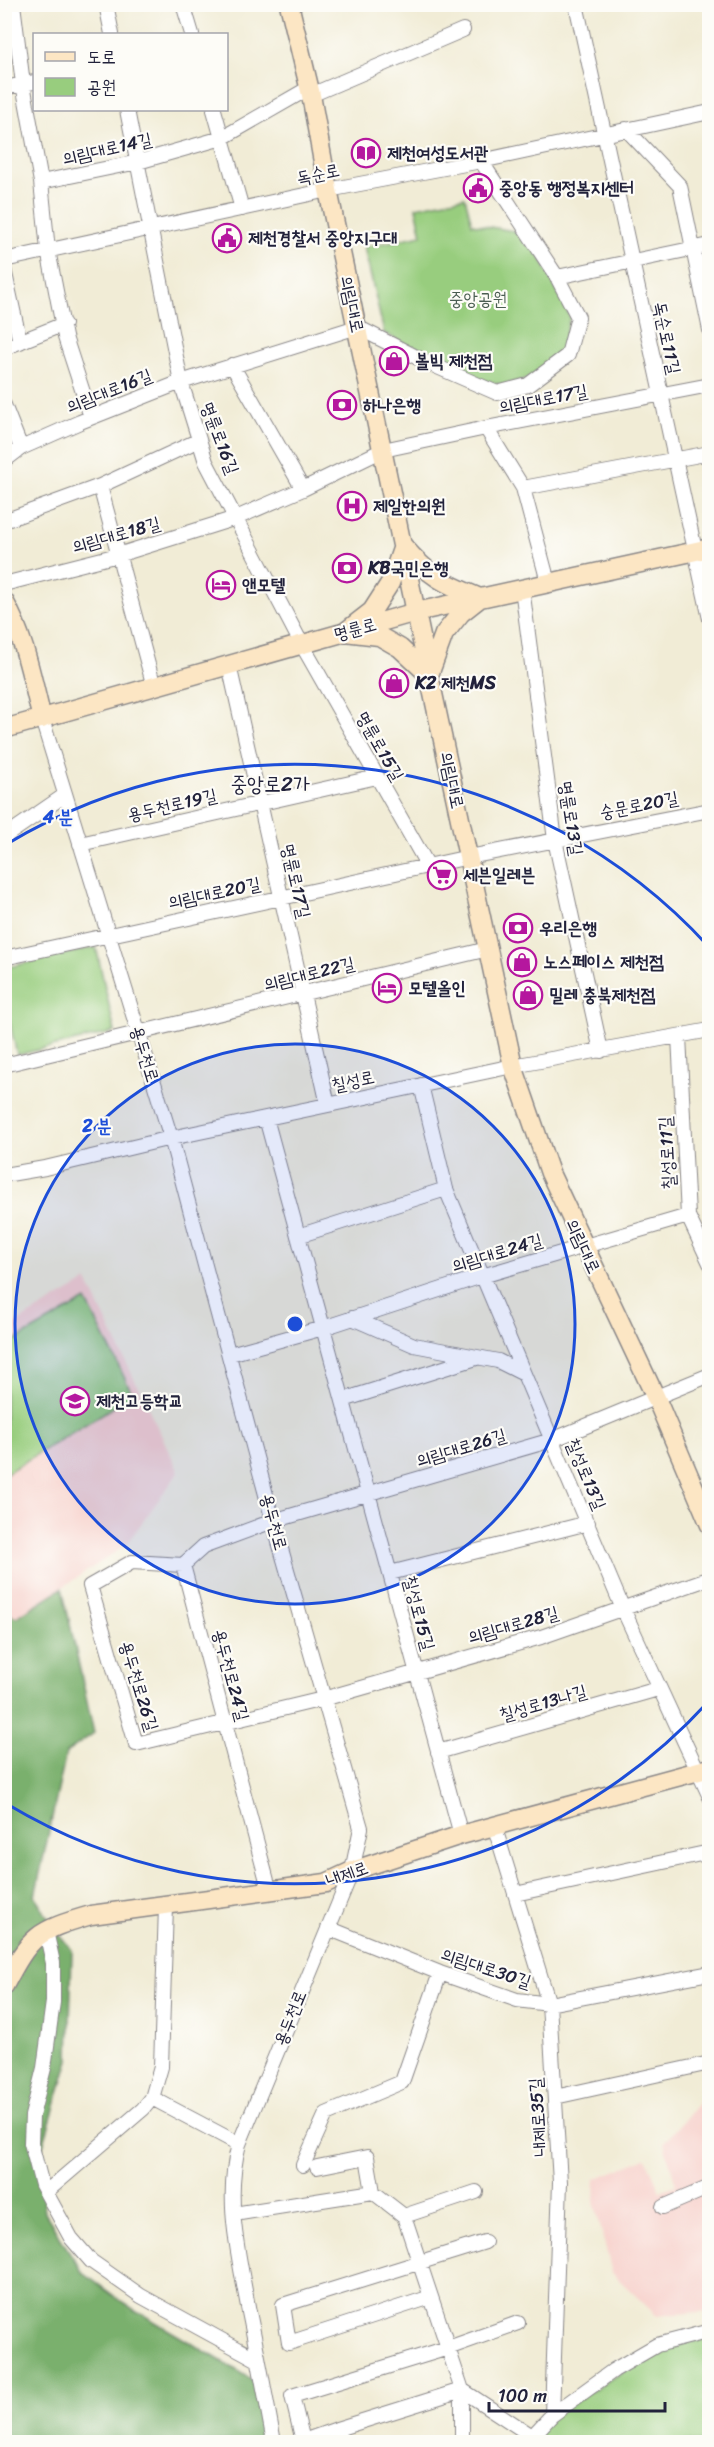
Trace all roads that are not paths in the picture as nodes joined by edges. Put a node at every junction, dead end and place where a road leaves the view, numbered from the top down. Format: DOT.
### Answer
graph roads {
  1 [pos="13,4"];
  2 [pos="106,4"];
  3 [pos="183,4"];
  4 [pos="289,4"];
  5 [pos="576,4"];
  6 [pos="463,30"];
  7 [pos="112,33"];
  8 [pos="192,33"];
  9 [pos="29,83"];
  10 [pos="4,88"];
  11 [pos="310,91"];
  12 [pos="127,111"];
  13 [pos="214,111"];
  14 [pos="710,112"];
  15 [pos="626,129"];
  16 [pos="604,134"];
  17 [pos="222,138"];
  18 [pos="481,161"];
  19 [pos="138,162"];
  20 [pos="41,182"];
  21 [pos="328,190"];
  22 [pos="242,209"];
  23 [pos="151,228"];
  24 [pos="710,246"];
  25 [pos="693,249"];
  26 [pos="48,250"];
  27 [pos="4,260"];
  28 [pos="632,261"];
  29 [pos="4,269"];
  30 [pos="557,277"];
  31 [pos="64,324"];
  32 [pos="357,327"];
  33 [pos="710,330"];
  34 [pos="20,342"];
  35 [pos="4,348"];
  36 [pos="232,365"];
  37 [pos="181,382"];
  38 [pos="710,385"];
  39 [pos="661,395"];
  40 [pos="4,405"];
  41 [pos="91,417"];
  42 [pos="486,428"];
  43 [pos="197,441"];
  44 [pos="21,448"];
  45 [pos="383,450"];
  46 [pos="710,453"];
  47 [pos="675,460"];
  48 [pos="4,461"];
  49 [pos="100,486"];
  50 [pos="523,488"];
  51 [pos="303,489"];
  52 [pos="236,518"];
  53 [pos="4,521"];
  54 [pos="403,546"];
  55 [pos="702,549"];
  56 [pos="118,555"];
  57 [pos="548,582"];
  58 [pos="4,584"];
  59 [pos="522,588"];
  60 [pos="480,597"];
  61 [pos="4,601"];
  62 [pos="417,612"];
  63 [pos="710,619"];
  64 [pos="345,632"];
  65 [pos="301,644"];
  66 [pos="229,665"];
  67 [pos="429,675"];
  68 [pos="154,687"];
  69 [pos="42,719"];
  70 [pos="4,729"];
  71 [pos="377,777"];
  72 [pos="65,795"];
  73 [pos="260,803"];
  74 [pos="710,810"];
  75 [pos="4,837"];
  76 [pos="555,840"];
  77 [pos="80,844"];
  78 [pos="469,857"];
  79 [pos="428,866"];
  80 [pos="281,897"];
  81 [pos="108,935"];
  82 [pos="488,949"];
  83 [pos="4,958"];
  84 [pos="303,994"];
  85 [pos="710,1030"];
  86 [pos="139,1034"];
  87 [pos="679,1036"];
  88 [pos="601,1051"];
  89 [pos="4,1065"];
  90 [pos="513,1066"];
  91 [pos="421,1085"];
  92 [pos="328,1105"];
  93 [pos="266,1118"];
  94 [pos="171,1138"];
  95 [pos="4,1175"];
  96 [pos="446,1188"];
  97 [pos="688,1216"];
  98 [pos="298,1236"];
  99 [pos="583,1246"];
  100 [pos="710,1263"];
  101 [pos="482,1276"];
  102 [pos="352,1318"];
  103 [pos="323,1328"];
  104 [pos="230,1354"];
  105 [pos="478,1357"];
  106 [pos="524,1374"];
  107 [pos="710,1375"];
  108 [pos="656,1398"];
  109 [pos="343,1400"];
  110 [pos="552,1440"];
  111 [pos="369,1494"];
  112 [pos="273,1521"];
  113 [pos="588,1523"];
  114 [pos="710,1525"];
  115 [pos="183,1565"];
  116 [pos="390,1573"];
  117 [pos="710,1578"];
  118 [pos="623,1609"];
  119 [pos="416,1671"];
  120 [pos="658,1689"];
  121 [pos="323,1699"];
  122 [pos="225,1724"];
  123 [pos="438,1752"];
  124 [pos="704,1770"];
  125 [pos="710,1797"];
  126 [pos="494,1826"];
  127 [pos="461,1835"];
  128 [pos="710,1852"];
  129 [pos="352,1871"];
  130 [pos="270,1892"];
  131 [pos="515,1894"];
  132 [pos="166,1906"];
  133 [pos="328,1928"];
  134 [pos="46,1931"];
  135 [pos="440,1973"];
  136 [pos="710,1973"];
  137 [pos="4,1986"];
  138 [pos="549,2004"];
  139 [pos="710,2062"];
  140 [pos="555,2097"];
  141 [pos="152,2098"];
  142 [pos="239,2144"];
  143 [pos="710,2187"];
  144 [pos="46,2192"];
  145 [pos="373,2192"];
  146 [pos="476,2192"];
  147 [pos="663,2207"];
  148 [pos="234,2214"];
  149 [pos="404,2216"];
  150 [pos="485,2242"];
  151 [pos="420,2264"];
  152 [pos="431,2297"];
  153 [pos="518,2323"];
  154 [pos="710,2331"];
  155 [pos="448,2348"];
  156 [pos="258,2360"];
  157 [pos="462,2390"];
  158 [pos="552,2415"];
  159 [pos="339,2436"];
  160 [pos="530,2439"];
  161 [pos="274,2442"];
  162 [pos="462,2442"];
  1 -- 9 [label="street"];
  2 -- 7 [label="street"];
  3 -- 8 [label="street"];
  4 -- 11 [label="street, 의림대로"];
  5 -- 16 [label="street, 독순로11길"];
  6 -- 11 [label="street, 의림대로14길"];
  9 -- 10 [label="street"];
  9 -- 20 [label="street"];
  11 -- 17 [label="street, 의림대로14길"];
  11 -- 21 [label="street, 의림대로"];
  12 -- 19 [label="street, 명륜로16길"];
  13 -- 17 [label="street"];
  14 -- 15 [label="street, 독순로"];
  15 -- 16 [label="street, 독순로"];
  15 -- 25 [label="street"];
  16 -- 18 [label="street, 독순로"];
  16 -- 28 [label="street, 독순로11길"];
  17 -- 19 [label="street, 의림대로14길"];
  17 -- 22 [label="street"];
  18 -- 21 [label="street, 독순로"];
  18 -- 30 [label="street"];
  19 -- 20 [label="street, 의림대로14길"];
  19 -- 23 [label="street, 명륜로16길"];
  20 -- 26 [label="street"];
  21 -- 22 [label="street, 독순로"];
  21 -- 32 [label="street, 의림대로"];
  22 -- 23 [label="street, 독순로"];
  23 -- 26 [label="street, 독순로"];
  23 -- 37 [label="street, 명륜로16길"];
  24 -- 25 [label="street"];
  25 -- 28 [label="street"];
  25 -- 33 [label="street"];
  26 -- 27 [label="street, 독순로"];
  26 -- 31 [label="street"];
  28 -- 30 [label="street"];
  28 -- 39 [label="street, 독순로11길"];
  29 -- 34 [label="street"];
  30 -- 32 [label="street"];
  31 -- 34 [label="street"];
  31 -- 41 [label="street"];
  32 -- 36 [label="street, 의림대로16길"];
  32 -- 45 [label="street, 의림대로"];
  34 -- 35 [label="street"];
  36 -- 37 [label="street, 의림대로16길"];
  36 -- 51 [label="street"];
  37 -- 41 [label="street, 의림대로16길"];
  37 -- 43 [label="street, 명륜로16길"];
  38 -- 39 [label="street, 의림대로17길"];
  39 -- 42 [label="street, 의림대로17길"];
  39 -- 47 [label="street, 독순로11길"];
  40 -- 44 [label="street"];
  41 -- 44 [label="street, 의림대로16길"];
  42 -- 45 [label="street, 의림대로17길"];
  42 -- 50 [label="street"];
  43 -- 49 [label="street"];
  43 -- 52 [label="street, 명륜로16길"];
  44 -- 48 [label="street, 의림대로16길"];
  45 -- 51 [label="street, 의림대로17길"];
  45 -- 54 [label="street, 의림대로"];
  46 -- 47 [label="street"];
  47 -- 50 [label="street"];
  47 -- 55 [label="street, 독순로11길"];
  49 -- 53 [label="street"];
  49 -- 56 [label="street"];
  50 -- 57 [label="street"];
  51 -- 52 [label="street, 의림대로18길"];
  52 -- 56 [label="street, 의림대로18길"];
  52 -- 65 [label="street, 명륜로16길"];
  54 -- 60 [label="street"];
  54 -- 62 [label="street, 의림대로"];
  54 -- 64 [label="street"];
  55 -- 57 [label="street, 명륜로"];
  55 -- 63 [label="street, 독순로11길"];
  56 -- 58 [label="street, 의림대로18길"];
  56 -- 68 [label="street"];
  57 -- 59 [label="street, 명륜로"];
  59 -- 60 [label="street, 명륜로"];
  59 -- 76 [label="street, 명륜로13길"];
  60 -- 62 [label="street, 명륜로"];
  60 -- 67 [label="street"];
  61 -- 69 [label="street, 용두천로"];
  62 -- 64 [label="street, 명륜로"];
  62 -- 67 [label="street, 의림대로"];
  64 -- 65 [label="street, 명륜로"];
  64 -- 67 [label="street"];
  65 -- 66 [label="street, 명륜로"];
  65 -- 71 [label="street, 명륜로15길"];
  66 -- 68 [label="street, 명륜로"];
  66 -- 73 [label="street, 명륜로17길"];
  67 -- 78 [label="street, 의림대로"];
  68 -- 69 [label="street, 명륜로"];
  69 -- 70 [label="street, 명륜로"];
  69 -- 72 [label="street, 용두천로"];
  71 -- 73 [label="street, 용두천로19길"];
  71 -- 79 [label="street, 명륜로15길"];
  72 -- 75 [label="street"];
  72 -- 77 [label="street, 용두천로"];
  73 -- 77 [label="street, 용두천로19길"];
  73 -- 80 [label="street, 명륜로17길"];
  74 -- 76 [label="street, 숭문로20길"];
  76 -- 78 [label="street, 숭문로20길"];
  76 -- 88 [label="street, 명륜로13길"];
  77 -- 81 [label="street, 용두천로"];
  78 -- 79 [label="street, 의림대로20길"];
  78 -- 82 [label="street, 의림대로"];
  79 -- 80 [label="street, 의림대로20길"];
  80 -- 81 [label="street, 의림대로20길"];
  80 -- 84 [label="street, 명륜로17길"];
  81 -- 83 [label="street, 의림대로20길"];
  81 -- 86 [label="street, 용두천로"];
  82 -- 84 [label="street, 의림대로22길"];
  82 -- 90 [label="street, 의림대로"];
  84 -- 86 [label="street, 의림대로22길"];
  84 -- 92 [label="street, 명륜로17길"];
  85 -- 87 [label="street, 칠성로"];
  86 -- 89 [label="street, 의림대로22길"];
  86 -- 94 [label="street, 용두천로"];
  87 -- 88 [label="street, 칠성로"];
  87 -- 97 [label="street, 칠성로11길"];
  88 -- 90 [label="street, 칠성로"];
  90 -- 91 [label="street, 칠성로"];
  90 -- 99 [label="street, 의림대로"];
  91 -- 92 [label="street, 칠성로"];
  91 -- 96 [label="street, 칠성로13길"];
  92 -- 93 [label="street, 칠성로"];
  93 -- 94 [label="street, 칠성로"];
  93 -- 98 [label="street, 칠성로15길"];
  94 -- 95 [label="street, 칠성로"];
  94 -- 104 [label="street, 용두천로"];
  96 -- 98 [label="street"];
  96 -- 101 [label="street, 칠성로13길"];
  97 -- 99 [label="street, 의림대로24길"];
  97 -- 100 [label="street, 칠성로11길"];
  98 -- 103 [label="street, 칠성로15길"];
  99 -- 101 [label="street, 의림대로24길"];
  99 -- 108 [label="street, 의림대로"];
  101 -- 102 [label="street, 의림대로24길"];
  101 -- 106 [label="street, 칠성로13길"];
  102 -- 103 [label="street, 의림대로24길"];
  102 -- 105 [label="street"];
  103 -- 104 [label="street, 의림대로24길"];
  103 -- 109 [label="street, 칠성로15길"];
  104 -- 112 [label="street, 용두천로"];
  105 -- 106 [label="street"];
  105 -- 109 [label="street"];
  106 -- 110 [label="street, 칠성로13길"];
  107 -- 108 [label="street, 의림대로26길"];
  108 -- 110 [label="street, 의림대로26길"];
  108 -- 114 [label="street, 의림대로"];
  109 -- 111 [label="street, 칠성로15길"];
  110 -- 111 [label="street, 의림대로26길"];
  110 -- 113 [label="street, 칠성로13길"];
  111 -- 112 [label="street, 의림대로26길"];
  111 -- 116 [label="street, 칠성로15길"];
  112 -- 115 [label="street"];
  112 -- 121 [label="street, 용두천로"];
  113 -- 116 [label="street"];
  113 -- 118 [label="street, 칠성로13길"];
  115 -- 122 [label="street, 용두천로24길"];
  115 -- 122 [label="street, 용두천로26길"];
  116 -- 119 [label="street, 칠성로15길"];
  117 -- 118 [label="street, 의림대로28길"];
  118 -- 119 [label="street, 의림대로28길"];
  118 -- 120 [label="street, 칠성로13길"];
  119 -- 121 [label="street, 의림대로28길"];
  119 -- 123 [label="street, 칠성로15길"];
  120 -- 123 [label="street, 칠성로13나길"];
  120 -- 124 [label="street, 칠성로13길"];
  121 -- 122 [label="street, 용두천로26길"];
  121 -- 129 [label="street, 용두천로"];
  122 -- 130 [label="street, 용두천로24길"];
  123 -- 127 [label="street, 칠성로15길"];
  124 -- 125 [label="street, 칠성로13길"];
  124 -- 126 [label="street, 내제로"];
  126 -- 127 [label="street, 내제로"];
  126 -- 131 [label="street, 내제로35길"];
  127 -- 129 [label="street, 내제로"];
  128 -- 131 [label="street"];
  129 -- 130 [label="street, 내제로"];
  129 -- 133 [label="street, 용두천로"];
  130 -- 132 [label="street, 내제로"];
  131 -- 138 [label="street, 내제로35길"];
  132 -- 134 [label="street, 내제로"];
  132 -- 141 [label="street"];
  133 -- 135 [label="street, 의림대로30길"];
  133 -- 142 [label="street, 용두천로"];
  134 -- 137 [label="street, 내제로"];
  134 -- 144 [label="street"];
  135 -- 138 [label="street, 의림대로30길"];
  135 -- 145 [label="street"];
  136 -- 138 [label="street, 의림대로30길"];
  138 -- 140 [label="street, 내제로35길"];
  139 -- 140 [label="street"];
  140 -- 158 [label="street, 내제로35길"];
  141 -- 142 [label="street"];
  141 -- 144 [label="street"];
  142 -- 148 [label="street, 용두천로"];
  143 -- 147 [label="street"];
  144 -- 156 [label="street"];
  145 -- 148 [label="street"];
  145 -- 149 [label="street"];
  146 -- 149 [label="street"];
  148 -- 156 [label="street, 용두천로"];
  149 -- 151 [label="street"];
  150 -- 151 [label="street"];
  151 -- 152 [label="street"];
  151 -- 152 [label="street"];
  152 -- 155 [label="street"];
  153 -- 155 [label="street"];
  154 -- 158 [label="street"];
  155 -- 157 [label="street"];
  155 -- 159 [label="street"];
  156 -- 161 [label="street, 용두천로"];
  157 -- 159 [label="street"];
  157 -- 160 [label="street"];
  157 -- 162 [label="street"];
  158 -- 160 [label="street"];
}
